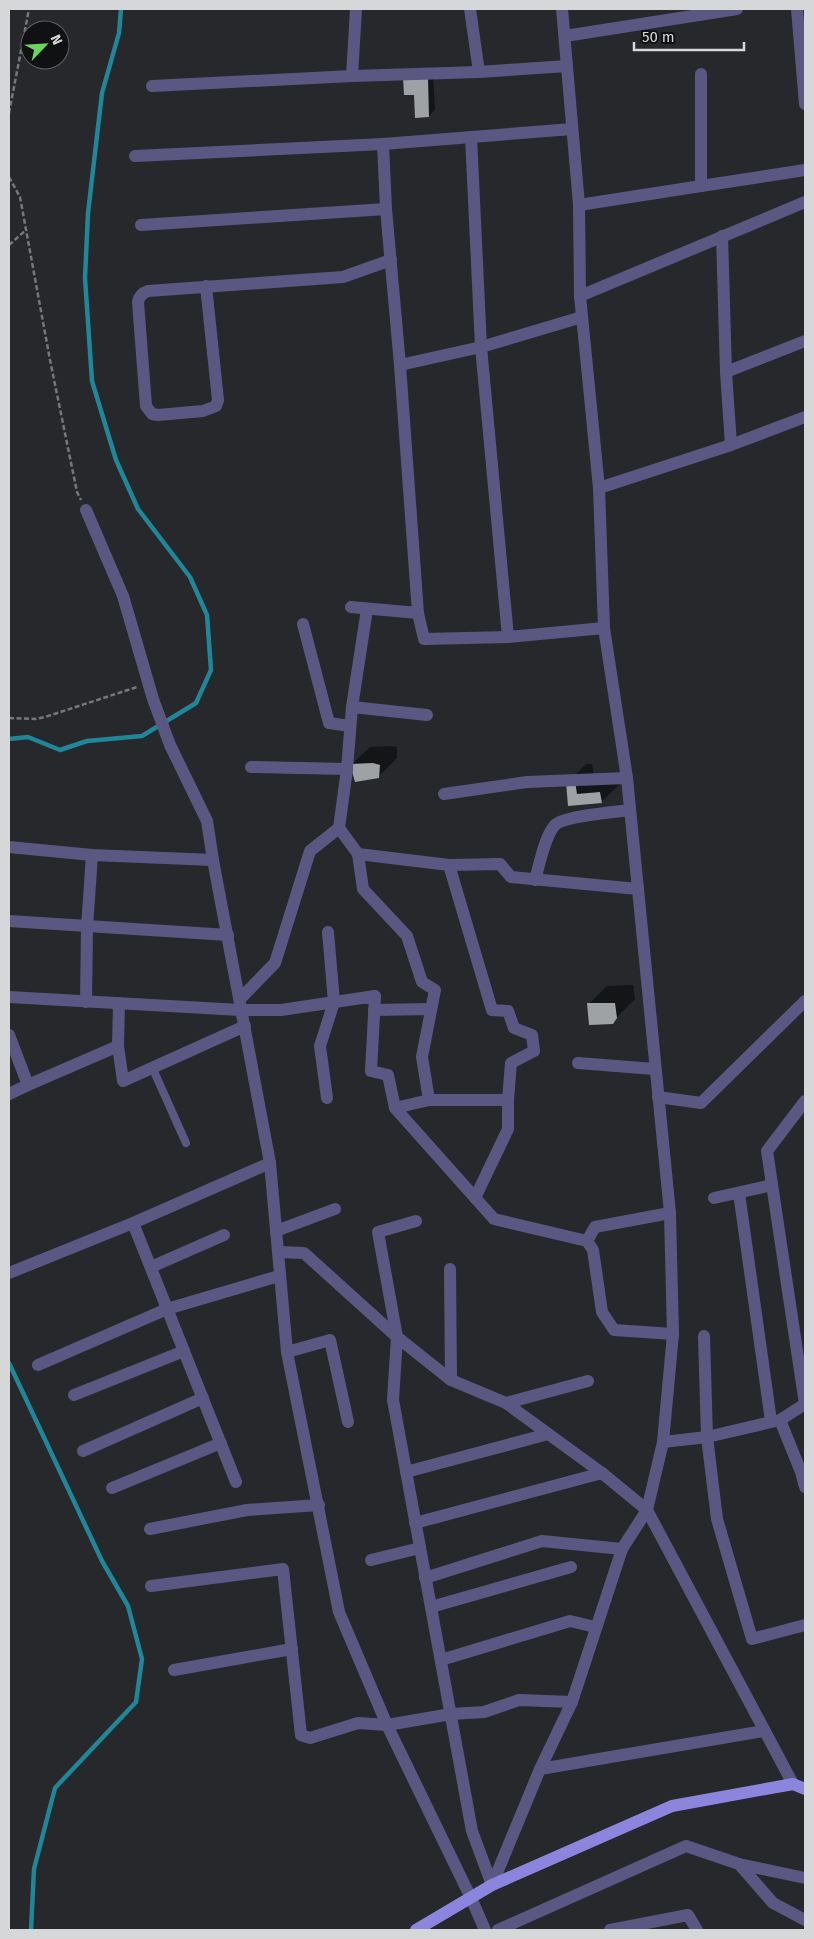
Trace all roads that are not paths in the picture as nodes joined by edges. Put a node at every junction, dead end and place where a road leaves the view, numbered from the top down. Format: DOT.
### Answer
graph roads {
  1 [pos="356,9"];
  2 [pos="470,9"];
  3 [pos="562,9"];
  4 [pos="737,9"];
  5 [pos="797,9"];
  6 [pos="565,36"];
  7 [pos="567,66"];
  8 [pos="479,72"];
  9 [pos="701,74"];
  10 [pos="352,76"];
  11 [pos="152,86"];
  12 [pos="805,104"];
  13 [pos="572,129"];
  14 [pos="471,137"];
  15 [pos="383,144"];
  16 [pos="135,156"];
  17 [pos="805,170"];
  18 [pos="701,186"];
  19 [pos="805,202"];
  20 [pos="579,205"];
  21 [pos="386,209"];
  22 [pos="140,225"];
  23 [pos="722,236"];
  24 [pos="392,260"];
  25 [pos="206,286"];
  26 [pos="580,296"];
  27 [pos="582,317"];
  28 [pos="805,341"];
  29 [pos="481,347"];
  30 [pos="400,365"];
  31 [pos="726,372"];
  32 [pos="805,417"];
  33 [pos="731,445"];
  34 [pos="599,488"];
  35 [pos="86,510"];
  36 [pos="351,607"];
  37 [pos="368,608"];
  38 [pos="418,613"];
  39 [pos="303,624"];
  40 [pos="604,628"];
  41 [pos="508,637"];
  42 [pos="352,707"];
  43 [pos="427,716"];
  44 [pos="350,726"];
  45 [pos="251,767"];
  46 [pos="348,769"];
  47 [pos="627,778"];
  48 [pos="444,794"];
  49 [pos="630,810"];
  50 [pos="339,828"];
  51 [pos="9,847"];
  52 [pos="358,854"];
  53 [pos="92,855"];
  54 [pos="213,860"];
  55 [pos="449,865"];
  56 [pos="535,880"];
  57 [pos="638,889"];
  58 [pos="9,921"];
  59 [pos="87,927"];
  60 [pos="328,932"];
  61 [pos="228,935"];
  62 [pos="9,997"];
  63 [pos="805,1001"];
  64 [pos="86,1002"];
  65 [pos="334,1002"];
  66 [pos="119,1003"];
  67 [pos="240,1005"];
  68 [pos="431,1009"];
  69 [pos="374,1010"];
  70 [pos="245,1026"];
  71 [pos="9,1035"];
  72 [pos="118,1046"];
  73 [pos="578,1063"];
  74 [pos="152,1067"];
  75 [pos="654,1069"];
  76 [pos="28,1085"];
  77 [pos="9,1094"];
  78 [pos="658,1097"];
  79 [pos="327,1098"];
  80 [pos="429,1100"];
  81 [pos="508,1100"];
  82 [pos="805,1101"];
  83 [pos="395,1108"];
  84 [pos="186,1143"];
  85 [pos="270,1163"];
  86 [pos="772,1185"];
  87 [pos="739,1193"];
  88 [pos="475,1198"];
  89 [pos="714,1198"];
  90 [pos="335,1209"];
  91 [pos="670,1213"];
  92 [pos="416,1221"];
  93 [pos="133,1223"];
  94 [pos="276,1231"];
  95 [pos="224,1235"];
  96 [pos="587,1241"];
  97 [pos="278,1252"];
  98 [pos="151,1267"];
  99 [pos="450,1269"];
  100 [pos="9,1273"];
  101 [pos="279,1276"];
  102 [pos="167,1309"];
  103 [pos="673,1334"];
  104 [pos="704,1336"];
  105 [pos="397,1337"];
  106 [pos="184,1351"];
  107 [pos="287,1352"];
  108 [pos="38,1365"];
  109 [pos="452,1380"];
  110 [pos="588,1381"];
  111 [pos="74,1395"];
  112 [pos="203,1398"];
  113 [pos="506,1403"];
  114 [pos="805,1404"];
  115 [pos="775,1421"];
  116 [pos="348,1422"];
  117 [pos="548,1434"];
  118 [pos="707,1437"];
  119 [pos="663,1442"];
  120 [pos="221,1444"];
  121 [pos="83,1451"];
  122 [pos="406,1472"];
  123 [pos="803,1472"];
  124 [pos="602,1473"];
  125 [pos="236,1482"];
  126 [pos="805,1487"];
  127 [pos="112,1488"];
  128 [pos="319,1505"];
  129 [pos="647,1510"];
  130 [pos="415,1523"];
  131 [pos="150,1528"];
  132 [pos="420,1548"];
  133 [pos="622,1549"];
  134 [pos="371,1560"];
  135 [pos="571,1567"];
  136 [pos="425,1578"];
  137 [pos="151,1586"];
  138 [pos="431,1607"];
  139 [pos="805,1625"];
  140 [pos="595,1627"];
  141 [pos="292,1649"];
  142 [pos="441,1660"];
  143 [pos="174,1670"];
  144 [pos="572,1702"];
  145 [pos="451,1714"];
  146 [pos="387,1725"];
  147 [pos="764,1731"];
  148 [pos="540,1769"];
  149 [pos="793,1784"];
  150 [pos="805,1789"];
  151 [pos="739,1864"];
  152 [pos="805,1878"];
  153 [pos="492,1885"];
  154 [pos="471,1898"];
  155 [pos="805,1920"];
  156 [pos="416,1930"];
  157 [pos="485,1930"];
  158 [pos="498,1930"];
  159 [pos="610,1930"];
  160 [pos="697,1930"];
  1 -- 10 [label="street"];
  2 -- 8 [label="street"];
  3 -- 6 [label="street"];
  4 -- 6 [label="street"];
  5 -- 12 [label="street"];
  6 -- 7 [label="street"];
  7 -- 8 [label="street"];
  7 -- 13 [label="street"];
  8 -- 10 [label="street"];
  9 -- 18 [label="street"];
  10 -- 11 [label="street"];
  13 -- 14 [label="street"];
  13 -- 20 [label="street"];
  14 -- 15 [label="street"];
  14 -- 29 [label="street"];
  15 -- 16 [label="street"];
  15 -- 21 [label="street"];
  17 -- 18 [label="street"];
  18 -- 20 [label="street"];
  19 -- 23 [label="street"];
  20 -- 26 [label="street"];
  21 -- 22 [label="street"];
  21 -- 24 [label="street"];
  23 -- 26 [label="street"];
  23 -- 31 [label="street"];
  24 -- 25 [label="street"];
  24 -- 30 [label="street"];
  25 -- 25 [label="street"];
  26 -- 27 [label="street"];
  27 -- 29 [label="street"];
  27 -- 34 [label="street"];
  28 -- 31 [label="street"];
  29 -- 30 [label="street"];
  29 -- 41 [label="street"];
  30 -- 38 [label="street"];
  31 -- 33 [label="street"];
  32 -- 33 [label="street"];
  33 -- 34 [label="street"];
  34 -- 40 [label="street"];
  35 -- 54 [label="street"];
  36 -- 37 [label="street"];
  37 -- 38 [label="street"];
  37 -- 42 [label="street"];
  38 -- 41 [label="street"];
  39 -- 44 [label="street"];
  40 -- 41 [label="street"];
  40 -- 47 [label="street"];
  42 -- 43 [label="street"];
  42 -- 44 [label="street"];
  44 -- 46 [label="street"];
  45 -- 46 [label="street"];
  46 -- 50 [label="street"];
  47 -- 48 [label="street"];
  47 -- 49 [label="street"];
  49 -- 56 [label="street"];
  49 -- 57 [label="street"];
  50 -- 52 [label="street"];
  50 -- 67 [label="street"];
  51 -- 53 [label="street"];
  52 -- 55 [label="street"];
  52 -- 68 [label="street"];
  53 -- 54 [label="street"];
  53 -- 59 [label="street"];
  54 -- 61 [label="street"];
  55 -- 56 [label="street"];
  55 -- 81 [label="street"];
  56 -- 57 [label="street"];
  57 -- 75 [label="street"];
  58 -- 59 [label="street"];
  59 -- 61 [label="street"];
  59 -- 64 [label="street"];
  60 -- 65 [label="street"];
  61 -- 67 [label="street"];
  62 -- 64 [label="street"];
  63 -- 78 [label="street"];
  64 -- 66 [label="street"];
  65 -- 67 [label="street"];
  65 -- 69 [label="street"];
  65 -- 79 [label="street"];
  66 -- 67 [label="street"];
  66 -- 72 [label="street"];
  67 -- 70 [label="street"];
  68 -- 69 [label="street"];
  68 -- 80 [label="street"];
  69 -- 83 [label="street"];
  70 -- 74 [label="street"];
  70 -- 85 [label="street"];
  71 -- 76 [label="street"];
  72 -- 74 [label="street"];
  72 -- 76 [label="street"];
  73 -- 75 [label="street"];
  74 -- 84 [label="lane"];
  75 -- 78 [label="street"];
  76 -- 77 [label="street"];
  78 -- 91 [label="street"];
  80 -- 81 [label="street"];
  80 -- 83 [label="street"];
  81 -- 88 [label="street"];
  82 -- 86 [label="street"];
  83 -- 88 [label="street"];
  85 -- 93 [label="street"];
  85 -- 94 [label="street"];
  86 -- 87 [label="street"];
  86 -- 114 [label="street"];
  87 -- 89 [label="street"];
  87 -- 115 [label="street"];
  88 -- 96 [label="street"];
  90 -- 94 [label="street"];
  91 -- 96 [label="street"];
  91 -- 103 [label="street"];
  92 -- 105 [label="street"];
  93 -- 98 [label="street"];
  93 -- 100 [label="street"];
  94 -- 97 [label="street"];
  95 -- 98 [label="street"];
  96 -- 103 [label="street"];
  97 -- 101 [label="street"];
  97 -- 105 [label="street"];
  98 -- 102 [label="street"];
  99 -- 109 [label="street"];
  101 -- 102 [label="street"];
  101 -- 107 [label="street"];
  102 -- 106 [label="street"];
  102 -- 108 [label="street"];
  103 -- 119 [label="street"];
  104 -- 118 [label="street"];
  105 -- 109 [label="street"];
  105 -- 122 [label="street"];
  106 -- 111 [label="street"];
  106 -- 112 [label="street"];
  107 -- 116 [label="street"];
  107 -- 128 [label="street"];
  109 -- 113 [label="street"];
  110 -- 113 [label="street"];
  112 -- 120 [label="street"];
  112 -- 121 [label="street"];
  113 -- 117 [label="street"];
  114 -- 115 [label="street"];
  115 -- 118 [label="street"];
  115 -- 123 [label="street"];
  117 -- 122 [label="street"];
  117 -- 124 [label="street"];
  118 -- 119 [label="street"];
  118 -- 139 [label="street"];
  119 -- 129 [label="street"];
  120 -- 125 [label="street"];
  120 -- 127 [label="street"];
  122 -- 130 [label="street"];
  123 -- 126 [label="street"];
  124 -- 129 [label="street"];
  124 -- 130 [label="street"];
  128 -- 131 [label="street"];
  128 -- 146 [label="street"];
  129 -- 133 [label="street"];
  129 -- 147 [label="street"];
  130 -- 132 [label="street"];
  132 -- 134 [label="street"];
  132 -- 136 [label="street"];
  133 -- 136 [label="street"];
  133 -- 140 [label="street"];
  135 -- 138 [label="street"];
  136 -- 138 [label="street"];
  137 -- 141 [label="street"];
  138 -- 142 [label="street"];
  140 -- 142 [label="street"];
  140 -- 144 [label="street"];
  141 -- 143 [label="street"];
  141 -- 146 [label="street"];
  142 -- 145 [label="street"];
  144 -- 145 [label="street"];
  144 -- 148 [label="street"];
  145 -- 146 [label="street"];
  145 -- 153 [label="street"];
  146 -- 154 [label="street"];
  147 -- 148 [label="street"];
  147 -- 149 [label="street"];
  148 -- 153 [label="street"];
  149 -- 150 [label="main road"];
  149 -- 153 [label="main road"];
  151 -- 152 [label="street"];
  151 -- 155 [label="street"];
  151 -- 158 [label="street"];
  153 -- 154 [label="main road"];
  154 -- 156 [label="main road"];
  154 -- 157 [label="street"];
  159 -- 160 [label="street"];
}
